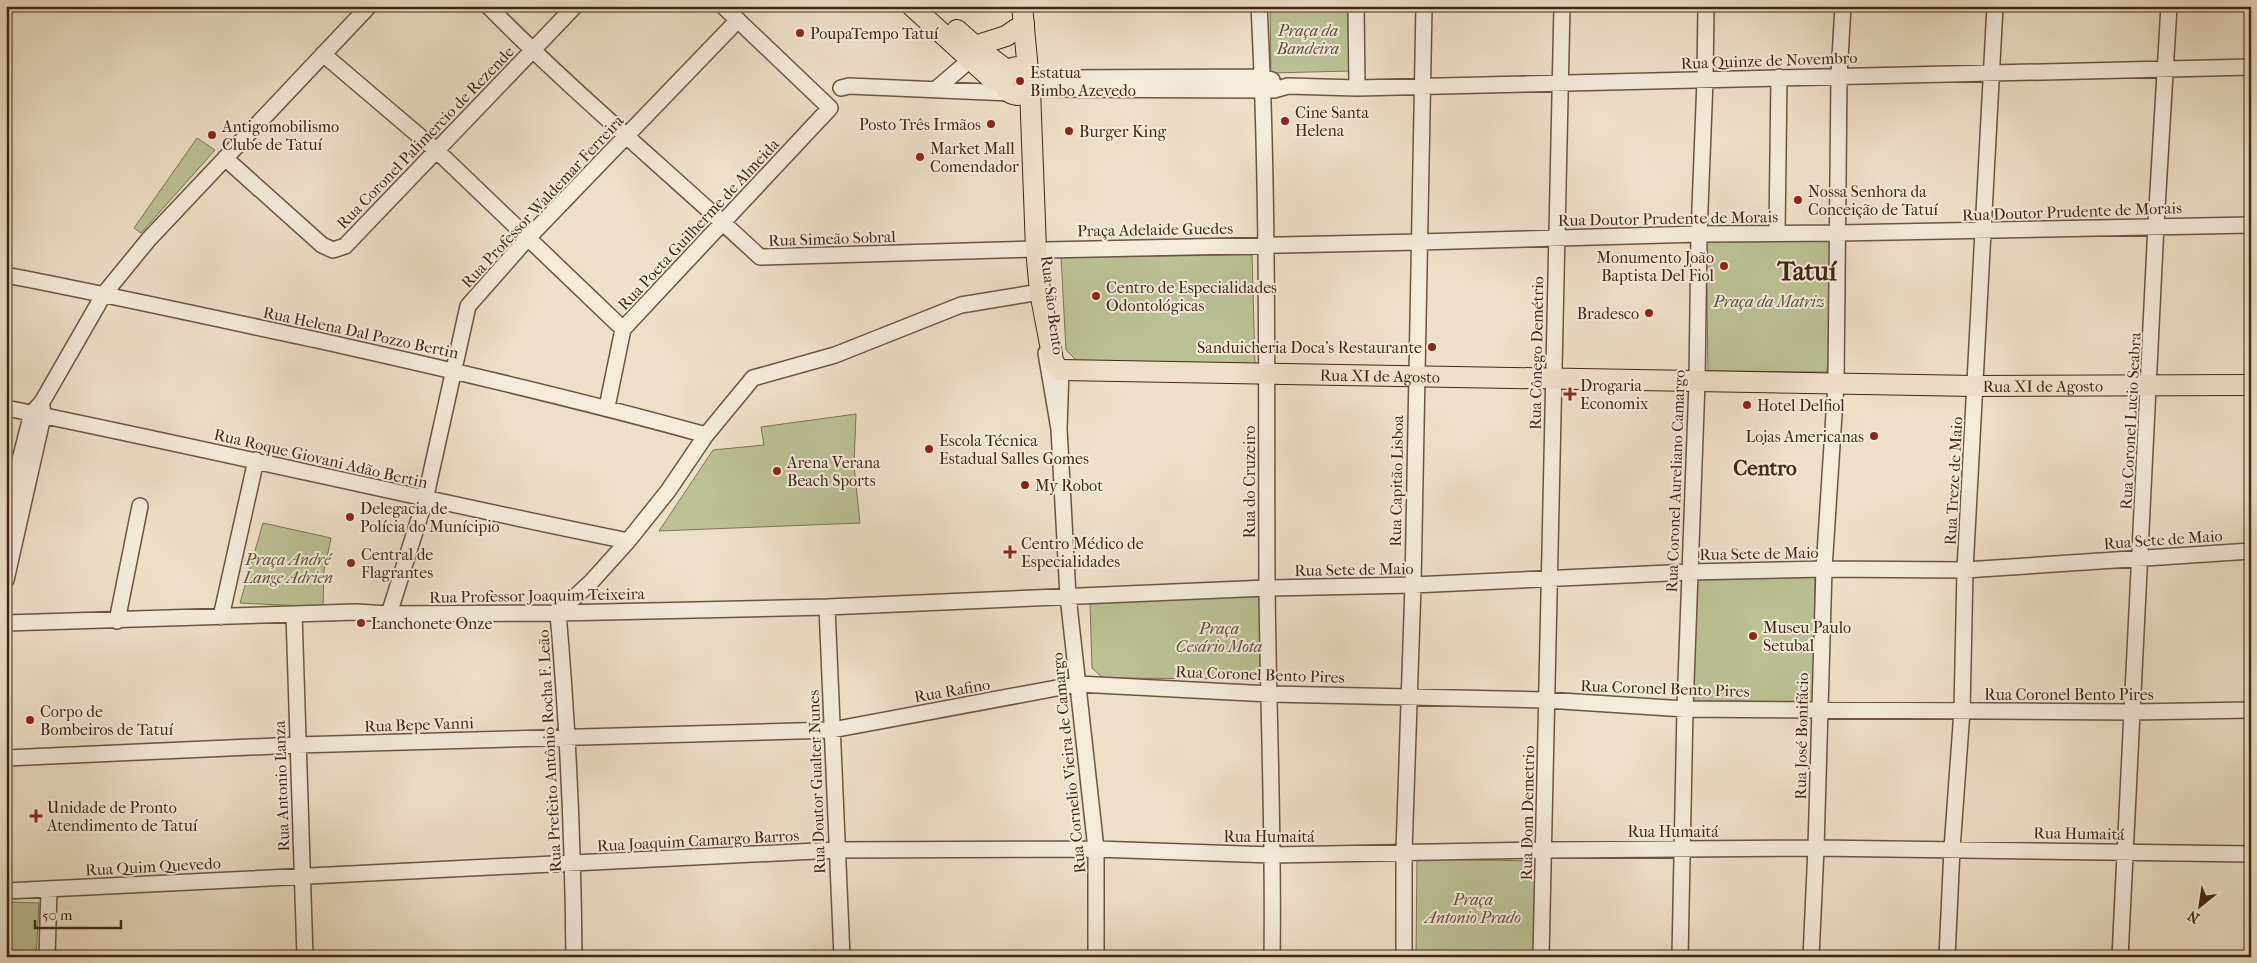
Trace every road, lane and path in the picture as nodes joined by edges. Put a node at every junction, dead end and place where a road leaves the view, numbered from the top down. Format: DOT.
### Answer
graph roads {
  1 [pos="369,6"];
  2 [pos="488,6"];
  3 [pos="575,6"];
  4 [pos="723,6"];
  5 [pos="912,6"];
  6 [pos="932,6"];
  7 [pos="1259,6"];
  8 [pos="1356,6"];
  9 [pos="1424,6"];
  10 [pos="1562,6"];
  11 [pos="1706,6"];
  12 [pos="1843,6"];
  13 [pos="1995,6"];
  14 [pos="2169,6"];
  15 [pos="1023,15"];
  16 [pos="738,20"];
  17 [pos="532,51"];
  18 [pos="972,53"];
  19 [pos="323,54"];
  20 [pos="2251,67"];
  21 [pos="2165,69"];
  22 [pos="1991,74"];
  23 [pos="1839,75"];
  24 [pos="1775,78"];
  25 [pos="1706,80"];
  26 [pos="1018,82"];
  27 [pos="1263,83"];
  28 [pos="1561,83"];
  29 [pos="1422,86"];
  30 [pos="841,88"];
  31 [pos="1356,88"];
  32 [pos="935,90"];
  33 [pos="625,137"];
  34 [pos="437,151"];
  35 [pos="225,158"];
  36 [pos="723,223"];
  37 [pos="2156,225"];
  38 [pos="2251,225"];
  39 [pos="1983,231"];
  40 [pos="1774,233"];
  41 [pos="1839,233"];
  42 [pos="1699,234"];
  43 [pos="1556,238"];
  44 [pos="527,239"];
  45 [pos="1419,242"];
  46 [pos="1265,244"];
  47 [pos="1041,249"];
  48 [pos="6,275"];
  49 [pos="1040,292"];
  50 [pos="104,294"];
  51 [pos="623,329"];
  52 [pos="1061,370"];
  53 [pos="454,371"];
  54 [pos="1266,372"];
  55 [pos="1415,375"];
  56 [pos="1553,377"];
  57 [pos="1697,382"];
  58 [pos="1836,384"];
  59 [pos="2150,385"];
  60 [pos="1976,386"];
  61 [pos="2251,386"];
  62 [pos="606,407"];
  63 [pos="6,408"];
  64 [pos="39,410"];
  65 [pos="1059,429"];
  66 [pos="706,435"];
  67 [pos="256,460"];
  68 [pos="425,500"];
  69 [pos="140,506"];
  70 [pos="10,517"];
  71 [pos="628,541"];
  72 [pos="2251,551"];
  73 [pos="2140,557"];
  74 [pos="1824,569"];
  75 [pos="1965,570"];
  76 [pos="1690,572"];
  77 [pos="1551,577"];
  78 [pos="6,580"];
  79 [pos="1413,585"];
  80 [pos="1267,588"];
  81 [pos="1068,596"];
  82 [pos="826,607"];
  83 [pos="558,613"];
  84 [pos="294,614"];
  85 [pos="388,614"];
  86 [pos="221,616"];
  87 [pos="117,622"];
  88 [pos="6,623"];
  89 [pos="1078,684"];
  90 [pos="1270,694"];
  91 [pos="1410,696"];
  92 [pos="1546,700"];
  93 [pos="1685,709"];
  94 [pos="1818,710"];
  95 [pos="1962,710"];
  96 [pos="2251,710"];
  97 [pos="2131,712"];
  98 [pos="832,730"];
  99 [pos="569,737"];
  100 [pos="297,745"];
  101 [pos="6,758"];
  102 [pos="1682,848"];
  103 [pos="1816,848"];
  104 [pos="1096,849"];
  105 [pos="1952,849"];
  106 [pos="836,850"];
  107 [pos="1545,850"];
  108 [pos="2127,851"];
  109 [pos="1404,852"];
  110 [pos="2251,854"];
  111 [pos="1273,855"];
  112 [pos="574,864"];
  113 [pos="301,875"];
  114 [pos="49,889"];
  115 [pos="6,891"];
  116 [pos="47,957"];
  117 [pos="304,957"];
  118 [pos="574,957"];
  119 [pos="842,957"];
  120 [pos="1096,957"];
  121 [pos="1272,957"];
  122 [pos="1404,957"];
  123 [pos="1541,957"];
  124 [pos="1680,957"];
  125 [pos="1811,957"];
  126 [pos="1947,957"];
  127 [pos="2120,957"];
  1 -- 19 [label="street"];
  2 -- 17 [label="street, Rua Simeão Sobral"];
  3 -- 17 [label="street, Rua Coronel Palimercio de Rezende"];
  4 -- 16 [label="street"];
  5 -- 18 [label="main road"];
  6 -- 18 [label="main road"];
  7 -- 27 [label="street, Rua do Cruzeiro"];
  8 -- 31 [label="street"];
  9 -- 29 [label="street, Rua Capitão Lisboa"];
  10 -- 28 [label="street, Rua Cônego Demétrio"];
  11 -- 25 [label="street, Rua Coronel Aureliano Camargo"];
  12 -- 23 [label="street, Rua José Bonifácio"];
  13 -- 22 [label="street, Rua Treze de Maio"];
  14 -- 21 [label="street, Rua Coronel Lucio Seabra"];
  15 -- 18 [label="main road, Rua São Bento"];
  15 -- 26 [label="main road, Rua São Bento"];
  16 -- 33 [label="street, Rua Professor Waldemar Ferreira"];
  16 -- 36 [label="street, Rua Poeta Guilherme de Almeida"];
  17 -- 33 [label="street, Rua Simeão Sobral"];
  17 -- 34 [label="street, Rua Coronel Palimercio de Rezende"];
  18 -- 26 [label="main road"];
  18 -- 32 [label="street"];
  19 -- 34 [label="street, Rua Poeta Guilherme de Almeida"];
  19 -- 35 [label="street"];
  20 -- 21 [label="street, Rua Quinze de Novembro"];
  21 -- 22 [label="street, Rua Quinze de Novembro"];
  21 -- 37 [label="street, Rua Coronel Lucio Seabra"];
  22 -- 23 [label="street, Rua Quinze de Novembro"];
  22 -- 39 [label="street, Rua Treze de Maio"];
  23 -- 24 [label="street, Rua Quinze de Novembro"];
  23 -- 41 [label="street, Rua José Bonifácio"];
  24 -- 25 [label="street, Rua Quinze de Novembro"];
  24 -- 40 [label="street"];
  25 -- 28 [label="street, Rua Quinze de Novembro"];
  25 -- 42 [label="street, Rua Coronel Aureliano Camargo"];
  26 -- 27 [label="street, Rua Quinze de Novembro"];
  26 -- 32 [label="street, Rua Quinze de Novembro"];
  26 -- 47 [label="main road, Rua São Bento"];
  27 -- 31 [label="street, Rua Quinze de Novembro"];
  27 -- 46 [label="street, Rua do Cruzeiro"];
  28 -- 29 [label="street, Rua Quinze de Novembro"];
  28 -- 43 [label="street, Rua Cônego Demétrio"];
  29 -- 31 [label="street, Rua Quinze de Novembro"];
  29 -- 45 [label="street, Rua Capitão Lisboa"];
  30 -- 32 [label="street, Rua Quinze de Novembro"];
  33 -- 36 [label="street, Rua Simeão Sobral"];
  33 -- 44 [label="street, Rua Professor Waldemar Ferreira"];
  34 -- 35 [label="street, Rua Coronel Palimercio de Rezende"];
  34 -- 44 [label="street, Rua Poeta Guilherme de Almeida"];
  35 -- 50 [label="street"];
  36 -- 47 [label="street, Rua Simeão Sobral"];
  36 -- 51 [label="street, Rua Poeta Guilherme de Almeida"];
  37 -- 38 [label="street, Rua Doutor Prudente de Morais"];
  37 -- 39 [label="street, Rua Doutor Prudente de Morais"];
  37 -- 59 [label="street, Rua Coronel Lucio Seabra"];
  39 -- 41 [label="street, Rua Doutor Prudente de Morais"];
  39 -- 60 [label="street, Rua Treze de Maio"];
  40 -- 41 [label="street, Rua Doutor Prudente de Morais"];
  40 -- 42 [label="street, Rua Doutor Prudente de Morais"];
  41 -- 58 [label="street, Rua José Bonifácio"];
  42 -- 43 [label="street, Rua Doutor Prudente de Morais"];
  42 -- 57 [label="street, Rua Coronel Aureliano Camargo"];
  43 -- 45 [label="street, Rua Doutor Prudente de Morais"];
  43 -- 56 [label="street, Rua Cônego Demétrio"];
  44 -- 51 [label="street, Rua Poeta Guilherme de Almeida"];
  44 -- 53 [label="street, Rua Professor Waldemar Ferreira"];
  45 -- 46 [label="street, Rua Doutor Prudente de Morais"];
  45 -- 55 [label="street, Rua Capitão Lisboa"];
  46 -- 47 [label="street, Praça Adelaide Guedes"];
  46 -- 54 [label="street, Rua do Cruzeiro"];
  47 -- 49 [label="main road, Rua São Bento"];
  47 -- 52 [label="main road, Rua São Bento"];
  48 -- 50 [label="street, Rua Helena Dal Pozzo Bertin"];
  49 -- 52 [label="main road"];
  49 -- 65 [label="street, Rua São Bento"];
  49 -- 66 [label="street, Rua Prefeito Antônio Rocha F. Leão"];
  50 -- 53 [label="street, Rua Helena Dal Pozzo Bertin"];
  50 -- 64 [label="street"];
  51 -- 62 [label="street"];
  52 -- 54 [label="main road, Rua XI de Agosto"];
  52 -- 65 [label="street, Rua São Bento"];
  53 -- 62 [label="street, Rua Helena Dal Pozzo Bertin"];
  53 -- 68 [label="street, Rua Professor Waldemar Ferreira"];
  54 -- 55 [label="main road, Rua XI de Agosto"];
  54 -- 80 [label="street, Rua do Cruzeiro"];
  55 -- 56 [label="main road, Rua XI de Agosto"];
  55 -- 79 [label="street, Rua Capitão Lisboa"];
  56 -- 57 [label="main road, Rua XI de Agosto"];
  56 -- 77 [label="street, Rua Cônego Demétrio"];
  57 -- 58 [label="main road"];
  57 -- 76 [label="street, Rua Coronel Aureliano Camargo"];
  58 -- 60 [label="main road, Rua XI de Agosto"];
  58 -- 74 [label="street, Rua José Bonifácio"];
  59 -- 60 [label="main road, Rua XI de Agosto"];
  59 -- 61 [label="main road, Rua XI de Agosto"];
  59 -- 73 [label="street, Rua Coronel Lucio Seabra"];
  60 -- 75 [label="street, Rua Treze de Maio"];
  62 -- 66 [label="street, Rua Helena Dal Pozzo Bertin"];
  63 -- 64 [label="street, Rua Roque Giovani Adão Bertin"];
  64 -- 67 [label="street, Rua Roque Giovani Adão Bertin"];
  64 -- 70 [label="street"];
  65 -- 81 [label="street, Rua São Bento"];
  66 -- 71 [label="street, Rua Prefeito Antônio Rocha F. Leão"];
  67 -- 68 [label="street, Rua Roque Giovani Adão Bertin"];
  67 -- 86 [label="street"];
  68 -- 71 [label="street, Rua Roque Giovani Adão Bertin"];
  68 -- 85 [label="street, Rua Professor Waldemar Ferreira"];
  69 -- 87 [label="street"];
  70 -- 78 [label="street"];
  71 -- 83 [label="street, Rua Prefeito Antônio Rocha F. Leão"];
  72 -- 73 [label="street, Rua Sete de Maio"];
  73 -- 75 [label="street, Rua Sete de Maio"];
  73 -- 97 [label="street, Rua Coronel Lucio Seabra"];
  74 -- 75 [label="street, Rua Sete de Maio"];
  74 -- 76 [label="street, Rua Sete de Maio"];
  74 -- 94 [label="street, Rua José Bonifácio"];
  75 -- 95 [label="street, Rua Treze de Maio"];
  76 -- 77 [label="street, Rua Sete de Maio"];
  76 -- 93 [label="street, Rua Coronel Aureliano Camargo"];
  77 -- 79 [label="street, Rua Sete de Maio"];
  77 -- 92 [label="street, Rua Cônego Demétrio"];
  79 -- 80 [label="street, Rua Sete de Maio"];
  79 -- 91 [label="street, Rua Capitão Lisboa"];
  80 -- 81 [label="street, Rua Sete de Maio"];
  80 -- 90 [label="street, Rua do Cruzeiro"];
  81 -- 82 [label="street, Rua Professor Joaquim Teixeira"];
  81 -- 89 [label="street, Rua Cornelio Vieira de Camargo"];
  82 -- 83 [label="street, Rua Professor Joaquim Teixeira"];
  82 -- 98 [label="street, Rua Doutor Gualter Nunes"];
  83 -- 85 [label="street, Rua Professor Joaquim Teixeira"];
  83 -- 99 [label="street, Rua Prefeito Antônio Rocha F. Leão"];
  84 -- 85 [label="street, Rua Professor Joaquim Teixeira"];
  84 -- 86 [label="street, Rua Professor Joaquim Teixeira"];
  84 -- 100 [label="street, Rua Antonio Lanza"];
  86 -- 87 [label="street, Rua Professor Joaquim Teixeira"];
  87 -- 88 [label="street, Rua Professor Joaquim Teixeira"];
  89 -- 90 [label="street, Rua Coronel Bento Pires"];
  89 -- 98 [label="street, Rua Rafino"];
  89 -- 104 [label="street, Rua Cornelio Vieira de Camargo"];
  90 -- 91 [label="street, Rua Coronel Bento Pires"];
  90 -- 111 [label="street, Rua do Cruzeiro"];
  91 -- 92 [label="street, Rua Coronel Bento Pires"];
  91 -- 109 [label="street, Rua Capitão Lisboa"];
  92 -- 93 [label="street, Rua Coronel Bento Pires"];
  92 -- 107 [label="street, Rua Dom Demetrio"];
  93 -- 94 [label="street, Rua Coronel Bento Pires"];
  93 -- 102 [label="street, Rua Coronel Aureliano Camargo"];
  94 -- 95 [label="street, Rua Coronel Bento Pires"];
  94 -- 103 [label="street, Rua José Bonifácio"];
  95 -- 97 [label="street, Rua Coronel Bento Pires"];
  95 -- 105 [label="street, Rua Treze de Maio"];
  96 -- 97 [label="street, Rua Coronel Bento Pires"];
  97 -- 108 [label="street, Rua Coronel Lucio Seabra"];
  98 -- 99 [label="street, Rua Bepe Vanni"];
  98 -- 106 [label="street, Rua Doutor Gualter Nunes"];
  99 -- 100 [label="street, Rua Bepe Vanni"];
  99 -- 112 [label="street, Rua Prefeito Antônio Rocha F. Leão"];
  100 -- 101 [label="street, Rua Bepe Vanni"];
  100 -- 113 [label="street, Rua Antonio Lanza"];
  102 -- 103 [label="street, Rua Humaitá"];
  102 -- 107 [label="street, Rua Humaitá"];
  102 -- 124 [label="street, Rua Coronel Aureliano Camargo"];
  103 -- 105 [label="street, Rua Humaitá"];
  103 -- 125 [label="street, Rua José Bonifácio"];
  104 -- 106 [label="street, Rua Joaquim Camargo Barros"];
  104 -- 111 [label="street, Rua Humaitá"];
  104 -- 120 [label="street, Rua Cornelio Vieira de Camargo"];
  105 -- 108 [label="street, Rua Humaitá"];
  105 -- 126 [label="street, Rua Treze de Maio"];
  106 -- 112 [label="street, Rua Joaquim Camargo Barros"];
  106 -- 119 [label="street, Rua Doutor Gualter Nunes"];
  107 -- 109 [label="street, Rua Humaitá"];
  107 -- 123 [label="street, Rua Dom Demetrio"];
  108 -- 110 [label="street, Rua Humaitá"];
  108 -- 127 [label="street, Rua Coronel Lucio Seabra"];
  109 -- 111 [label="street, Rua Humaitá"];
  109 -- 122 [label="street, Rua Capitão Lisboa"];
  111 -- 121 [label="street, Rua do Cruzeiro"];
  112 -- 113 [label="street, Rua Joaquim Camargo Barros"];
  112 -- 118 [label="street, Rua Prefeito Antônio Rocha F. Leão"];
  113 -- 114 [label="street, Rua Quim Quevedo"];
  113 -- 117 [label="street, Rua Antonio Lanza"];
  114 -- 115 [label="street, Rua Quim Quevedo"];
  114 -- 116 [label="street"];
}
